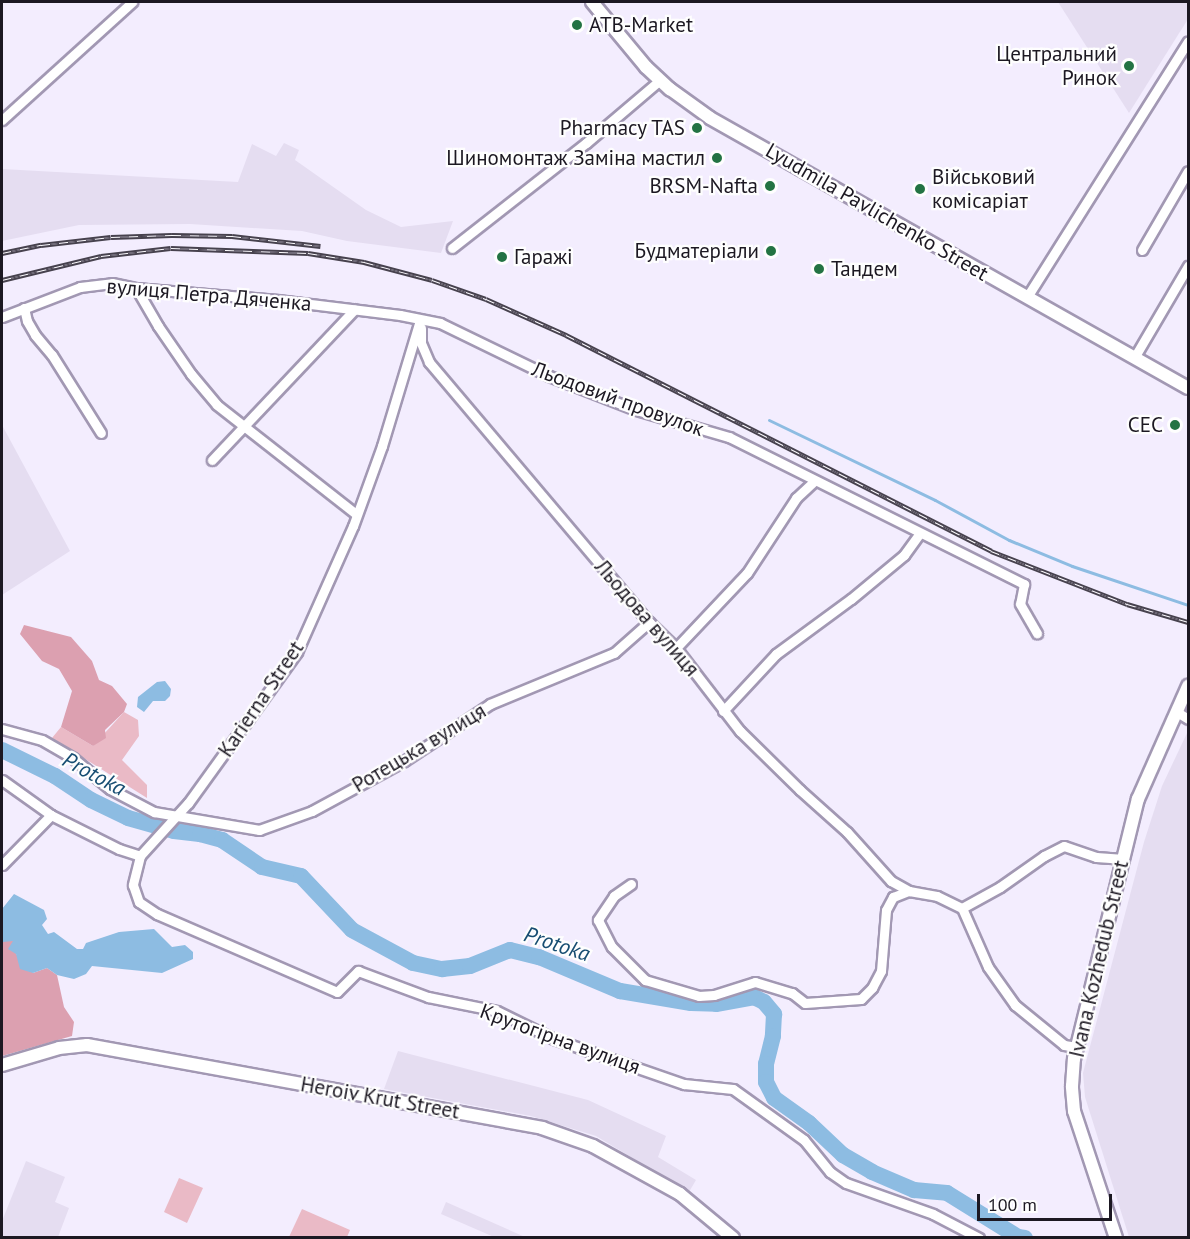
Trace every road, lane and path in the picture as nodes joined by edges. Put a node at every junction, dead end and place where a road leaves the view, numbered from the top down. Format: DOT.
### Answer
graph roads {
  1 [pos="132,2"];
  2 [pos="592,2"];
  3 [pos="1188,41"];
  4 [pos="660,80"];
  5 [pos="2,120"];
  6 [pos="1188,171"];
  7 [pos="452,248"];
  8 [pos="1142,250"];
  9 [pos="1188,266"];
  10 [pos="136,288"];
  11 [pos="1027,297"];
  12 [pos="24,308"];
  13 [pos="354,310"];
  14 [pos="2,317"];
  15 [pos="420,320"];
  16 [pos="1134,358"];
  17 [pos="1188,388"];
  18 [pos="241,426"];
  19 [pos="101,434"];
  20 [pos="212,460"];
  21 [pos="814,481"];
  22 [pos="356,514"];
  23 [pos="920,533"];
  24 [pos="650,622"];
  25 [pos="1037,633"];
  26 [pos="676,648"];
  27 [pos="1188,686"];
  28 [pos="723,711"];
  29 [pos="1177,712"];
  30 [pos="1188,719"];
  31 [pos="2,729"];
  32 [pos="2,780"];
  33 [pos="51,815"];
  34 [pos="175,815"];
  35 [pos="140,856"];
  36 [pos="1124,859"];
  37 [pos="2,865"];
  38 [pos="631,884"];
  39 [pos="909,891"];
  40 [pos="962,908"];
  41 [pos="1077,1047"];
  42 [pos="2,1065"];
  43 [pos="733,1238"];
  44 [pos="979,1238"];
  45 [pos="1116,1238"];
  1 -- 5 [label="street"];
  2 -- 4 [label="street, Lyudmila Pavlichenko Street"];
  3 -- 11 [label="street"];
  4 -- 7 [label="street"];
  4 -- 11 [label="street, Lyudmila Pavlichenko Street"];
  6 -- 8 [label="street"];
  9 -- 16 [label="street"];
  10 -- 12 [label="street, вулиця Петра Дяченка"];
  10 -- 13 [label="street, вулиця Петра Дяченка"];
  10 -- 18 [label="street"];
  11 -- 16 [label="street, Lyudmila Pavlichenko Street"];
  12 -- 14 [label="street, вулиця Петра Дяченка"];
  12 -- 19 [label="street"];
  13 -- 15 [label="street, вулиця Петра Дяченка"];
  13 -- 18 [label="street"];
  15 -- 21 [label="street, Льодовий провулок"];
  15 -- 22 [label="street, Karierna Street"];
  15 -- 24 [label="street, Льодова вулиця"];
  16 -- 17 [label="street, Lyudmila Pavlichenko Street"];
  18 -- 20 [label="street"];
  18 -- 22 [label="street"];
  21 -- 23 [label="street, Льодовий провулок"];
  21 -- 26 [label="street"];
  22 -- 34 [label="street, Karierna Street"];
  23 -- 25 [label="street, Льодовий провулок"];
  23 -- 28 [label="street"];
  24 -- 26 [label="street, Льодова вулиця"];
  24 -- 34 [label="street, Ротецька вулиця"];
  26 -- 28 [label="street, Льодова вулиця"];
  27 -- 29 [label="street, Ivana Kozhedub Street"];
  28 -- 39 [label="street, Льодова вулиця"];
  29 -- 30 [label="street"];
  29 -- 36 [label="street, Ivana Kozhedub Street"];
  31 -- 34 [label="street"];
  32 -- 33 [label="street"];
  33 -- 35 [label="street"];
  33 -- 37 [label="street"];
  34 -- 35 [label="street, Karierna Street"];
  35 -- 44 [label="street, Крутогірна вулиця"];
  36 -- 40 [label="street"];
  36 -- 41 [label="street, Ivana Kozhedub Street"];
  38 -- 39 [label="street"];
  39 -- 40 [label="street, Льодова вулиця"];
  40 -- 41 [label="street"];
  41 -- 45 [label="street, Ivana Kozhedub Street"];
  42 -- 43 [label="street, Heroiv Krut Street"];
}
